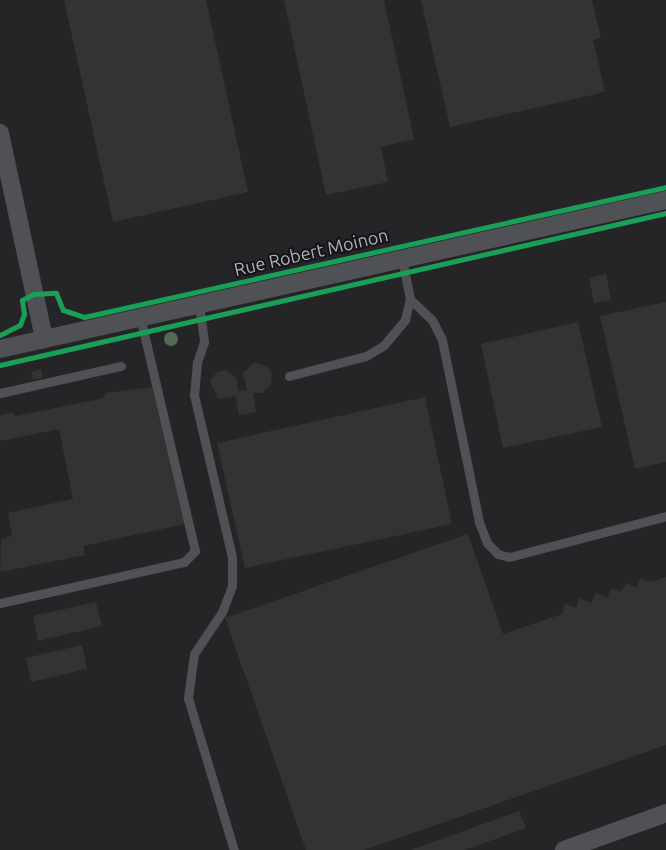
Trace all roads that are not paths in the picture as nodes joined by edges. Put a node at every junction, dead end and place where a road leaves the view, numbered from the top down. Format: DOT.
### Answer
graph roads {
  1 [pos="0,133"];
  2 [pos="666,200"];
  3 [pos="402,259"];
  4 [pos="410,299"];
  5 [pos="199,305"];
  6 [pos="140,318"];
  7 [pos="44,339"];
  8 [pos="0,349"];
  9 [pos="121,366"];
  10 [pos="289,376"];
  11 [pos="0,393"];
  12 [pos="666,516"];
  13 [pos="0,603"];
  14 [pos="666,813"];
  15 [pos="234,850"];
  16 [pos="564,850"];
  1 -- 7 [label="street"];
  2 -- 3 [label="street, Rue Robert Moinon"];
  3 -- 4 [label="lane"];
  3 -- 5 [label="street, Rue Robert Moinon"];
  4 -- 10 [label="lane"];
  4 -- 12 [label="lane"];
  5 -- 6 [label="street, Rue Robert Moinon"];
  5 -- 15 [label="lane"];
  6 -- 7 [label="street, Rue Robert Moinon"];
  6 -- 13 [label="lane"];
  7 -- 8 [label="street, Rue Robert Moinon"];
  9 -- 11 [label="lane"];
  14 -- 16 [label="street"];
}
